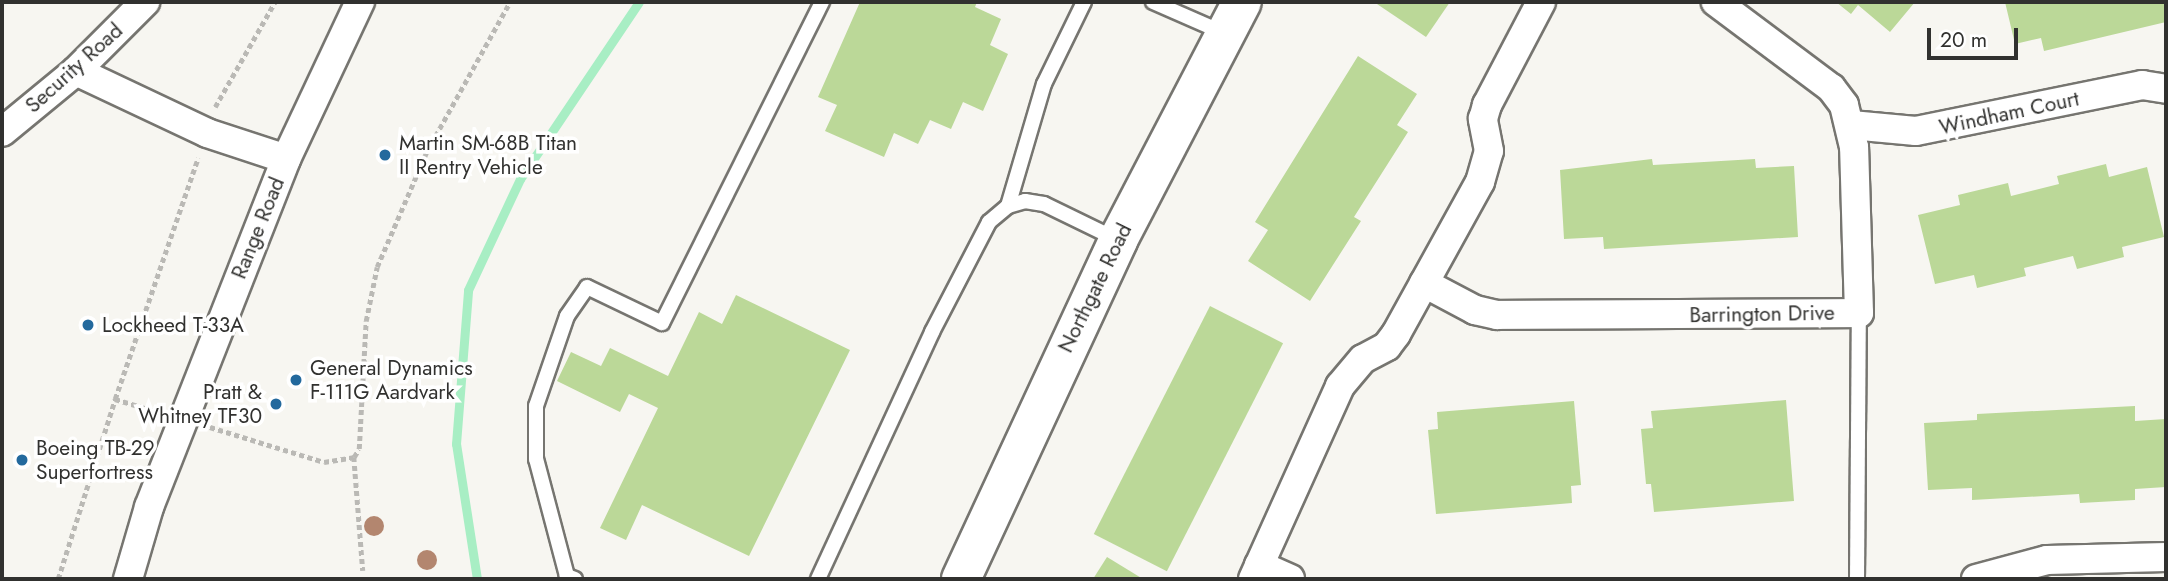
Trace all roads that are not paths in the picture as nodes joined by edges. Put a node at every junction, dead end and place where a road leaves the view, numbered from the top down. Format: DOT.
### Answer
graph roads {
  1 [pos="145,2"];
  2 [pos="360,2"];
  3 [pos="822,2"];
  4 [pos="1084,2"];
  5 [pos="1153,2"];
  6 [pos="1541,2"];
  7 [pos="1716,2"];
  8 [pos="1233,18"];
  9 [pos="76,71"];
  10 [pos="2166,89"];
  11 [pos="1851,125"];
  12 [pos="2,132"];
  13 [pos="286,159"];
  14 [pos="1008,206"];
  15 [pos="1118,240"];
  16 [pos="1424,283"];
  17 [pos="1858,313"];
  18 [pos="2166,557"];
  19 [pos="1256,572"];
  20 [pos="128,579"];
  21 [pos="575,579"];
  22 [pos="818,579"];
  23 [pos="961,579"];
  24 [pos="1290,579"];
  25 [pos="1857,579"];
  26 [pos="1976,579"];
  1 -- 9 [label="street, Security Road"];
  2 -- 13 [label="street, Range Road"];
  3 -- 21 [label="lane"];
  4 -- 14 [label="lane"];
  5 -- 8 [label="lane"];
  6 -- 16 [label="street"];
  7 -- 11 [label="street, Barrington Drive"];
  8 -- 15 [label="main road, Northgate Road"];
  9 -- 12 [label="street, Security Road"];
  9 -- 13 [label="street"];
  10 -- 11 [label="street, Windham Court"];
  11 -- 17 [label="street, Barrington Drive"];
  13 -- 20 [label="street, Range Road"];
  14 -- 15 [label="lane"];
  14 -- 22 [label="lane"];
  15 -- 23 [label="main road, Northgate Road"];
  16 -- 17 [label="street, Barrington Drive"];
  16 -- 19 [label="street"];
  17 -- 25 [label="lane"];
  18 -- 26 [label="street"];
  19 -- 24 [label="street"];
}
